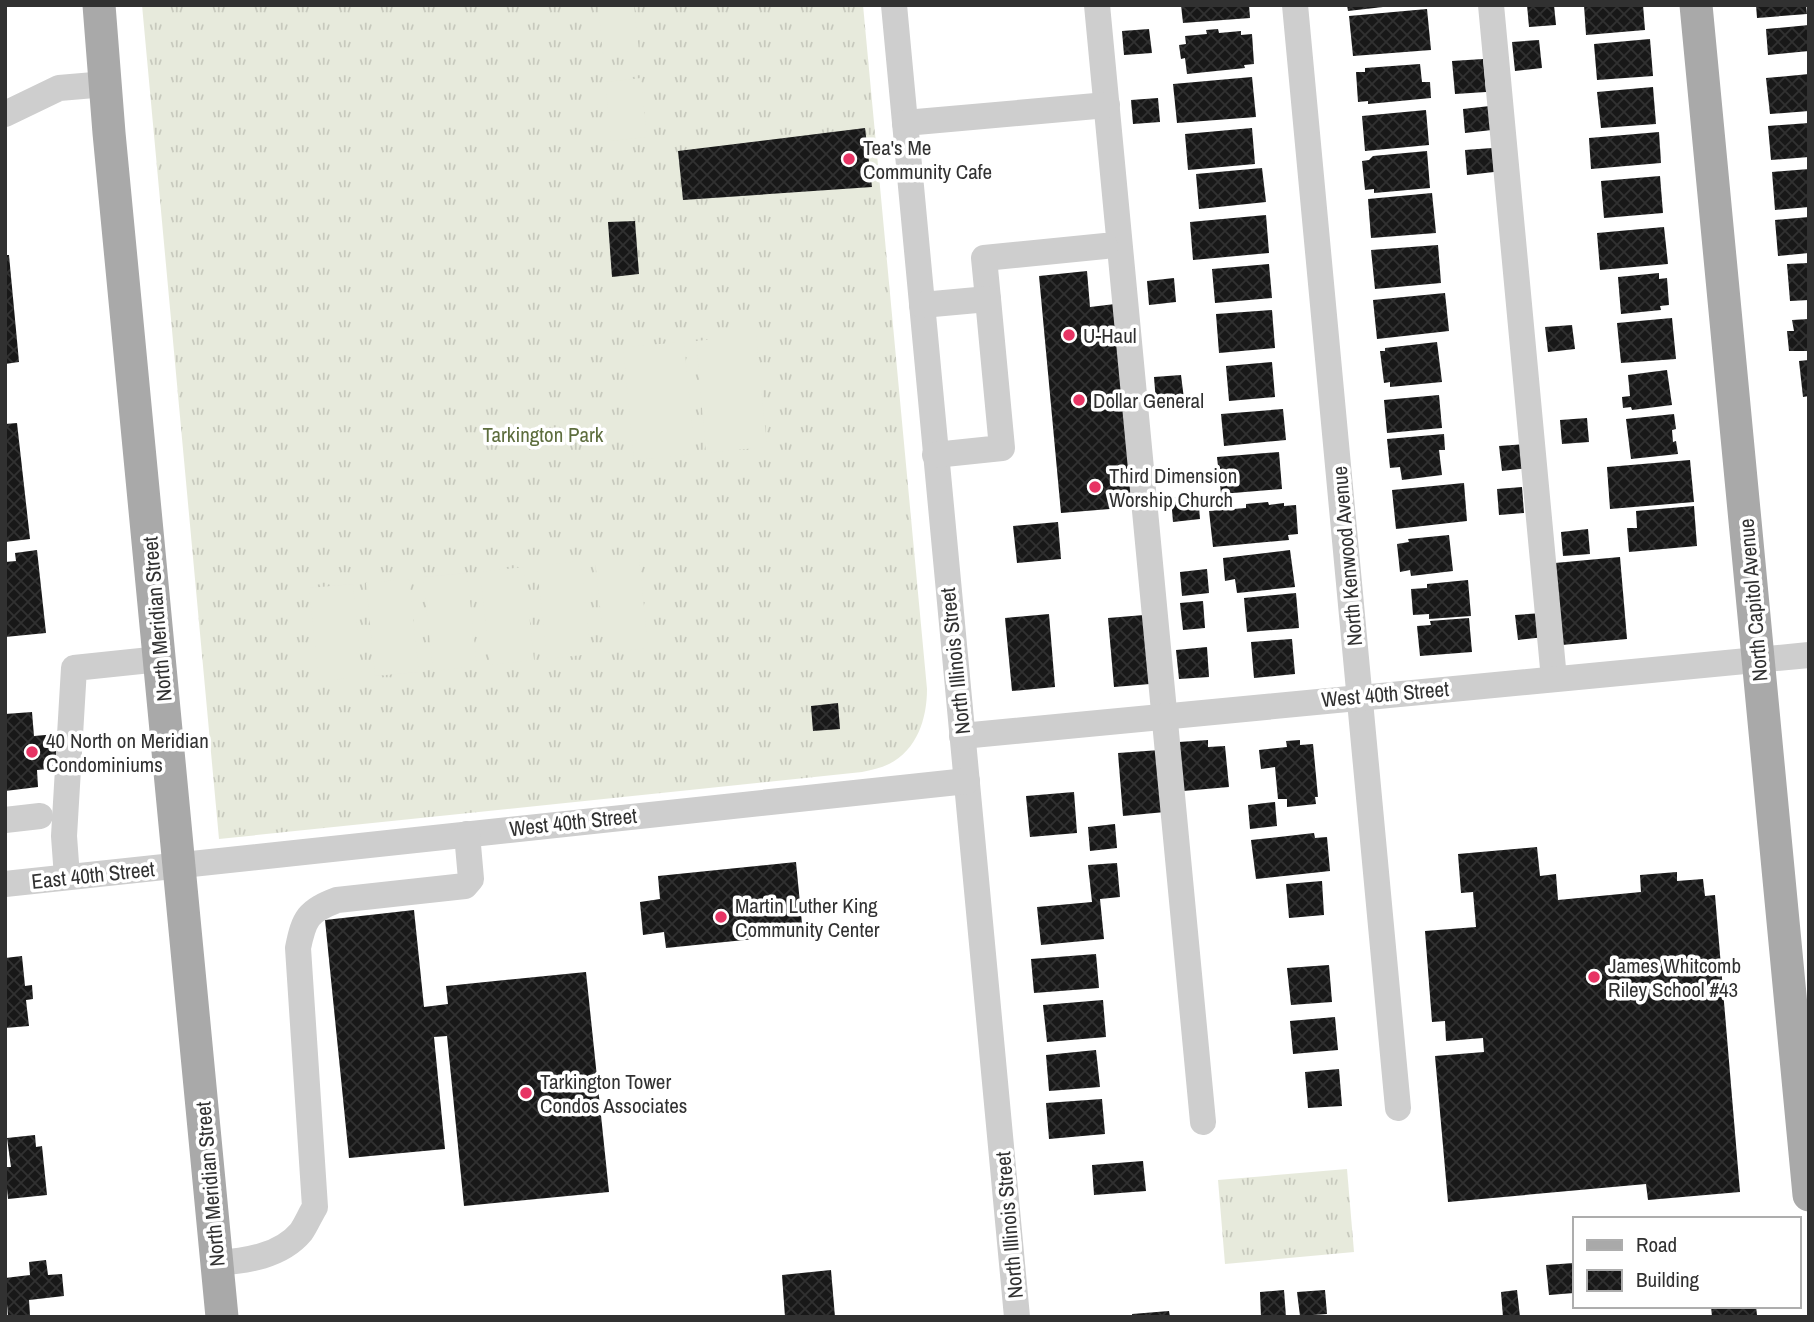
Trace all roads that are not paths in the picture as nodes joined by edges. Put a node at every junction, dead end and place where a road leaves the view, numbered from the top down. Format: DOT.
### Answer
graph roads {
  1 [pos="99,5"];
  2 [pos="894,5"];
  3 [pos="1097,5"];
  4 [pos="1295,5"];
  5 [pos="1491,5"];
  6 [pos="1696,5"];
  7 [pos="106,83"];
  8 [pos="1107,105"];
  9 [pos="5,114"];
  10 [pos="905,123"];
  11 [pos="1105,246"];
  12 [pos="988,299"];
  13 [pos="922,305"];
  14 [pos="935,456"];
  15 [pos="1809,655"];
  16 [pos="160,659"];
  17 [pos="1758,660"];
  18 [pos="1554,679"];
  19 [pos="1360,697"];
  20 [pos="1166,715"];
  21 [pos="962,736"];
  22 [pos="967,781"];
  23 [pos="40,816"];
  24 [pos="5,820"];
  25 [pos="467,834"];
  26 [pos="180,866"];
  27 [pos="67,877"];
  28 [pos="5,884"];
  29 [pos="1398,1108"];
  30 [pos="1203,1122"];
  31 [pos="1809,1195"];
  32 [pos="217,1263"];
  33 [pos="222,1317"];
  34 [pos="1017,1317"];
  1 -- 7 [label="main road, North Meridian Street"];
  2 -- 10 [label="street, North Illinois Street"];
  3 -- 8 [label="street"];
  4 -- 19 [label="street, North Kenwood Avenue"];
  5 -- 18 [label="street"];
  6 -- 17 [label="main road, North Capitol Avenue"];
  7 -- 9 [label="street"];
  7 -- 16 [label="main road, North Meridian Street"];
  8 -- 10 [label="street"];
  8 -- 20 [label="street"];
  10 -- 13 [label="street, North Illinois Street"];
  11 -- 12 [label="street"];
  12 -- 13 [label="street"];
  12 -- 14 [label="street"];
  13 -- 14 [label="street, North Illinois Street"];
  14 -- 21 [label="street, North Illinois Street"];
  15 -- 17 [label="street, West 40th Street"];
  16 -- 26 [label="main road, North Meridian Street"];
  16 -- 27 [label="street"];
  17 -- 18 [label="street, West 40th Street"];
  17 -- 31 [label="main road, North Capitol Avenue"];
  18 -- 19 [label="street, West 40th Street"];
  19 -- 20 [label="street, West 40th Street"];
  19 -- 29 [label="street, North Kenwood Avenue"];
  20 -- 21 [label="street, West 40th Street"];
  20 -- 30 [label="street"];
  21 -- 22 [label="street, North Illinois Street"];
  22 -- 25 [label="street, West 40th Street"];
  22 -- 34 [label="street, North Illinois Street"];
  23 -- 24 [label="street"];
  25 -- 26 [label="street, West 40th Street"];
  25 -- 32 [label="street"];
  26 -- 27 [label="street, East 40th Street"];
  26 -- 32 [label="main road, North Meridian Street"];
  27 -- 28 [label="street, East 40th Street"];
  32 -- 33 [label="main road, North Meridian Street"];
}
